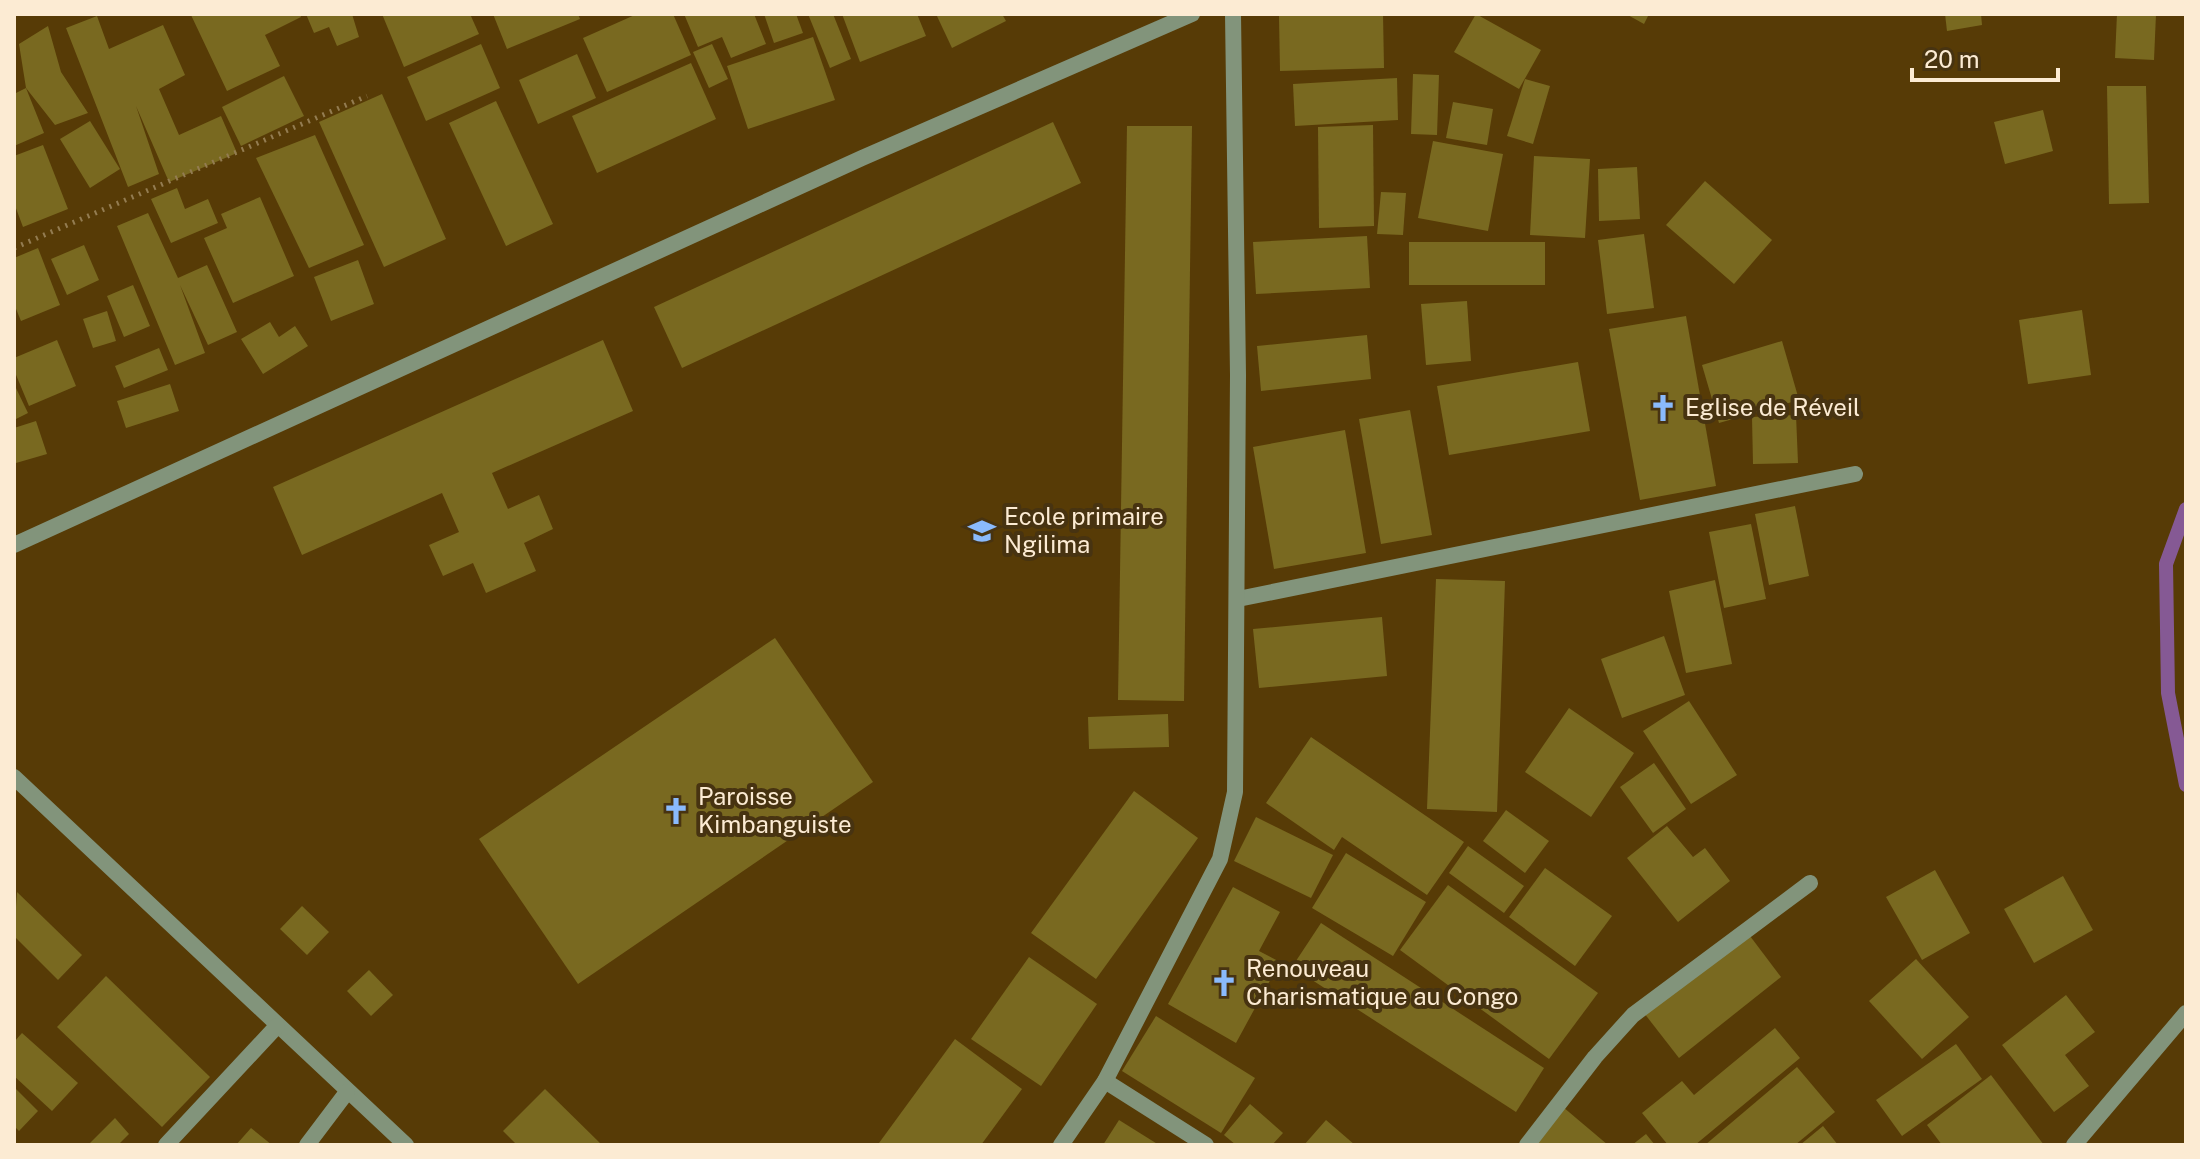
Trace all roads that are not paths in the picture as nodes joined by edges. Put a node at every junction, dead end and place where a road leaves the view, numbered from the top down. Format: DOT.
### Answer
graph roads {
  1 [pos="1192,14"];
  2 [pos="1233,14"];
  3 [pos="1855,474"];
  4 [pos="14,545"];
  5 [pos="1238,599"];
  6 [pos="14,777"];
  7 [pos="1810,883"];
  8 [pos="2186,1013"];
  9 [pos="277,1026"];
  10 [pos="1105,1081"];
  11 [pos="347,1092"];
  12 [pos="166,1145"];
  13 [pos="307,1145"];
  14 [pos="406,1145"];
  15 [pos="1061,1145"];
  16 [pos="1206,1145"];
  17 [pos="1527,1145"];
  18 [pos="2074,1145"];
  1 -- 4 [label="street"];
  2 -- 5 [label="street"];
  3 -- 5 [label="street"];
  5 -- 10 [label="street"];
  6 -- 9 [label="street"];
  7 -- 17 [label="street"];
  8 -- 18 [label="street"];
  9 -- 11 [label="street"];
  9 -- 12 [label="street"];
  10 -- 15 [label="street"];
  10 -- 16 [label="street"];
  11 -- 13 [label="street"];
  11 -- 14 [label="street"];
}
